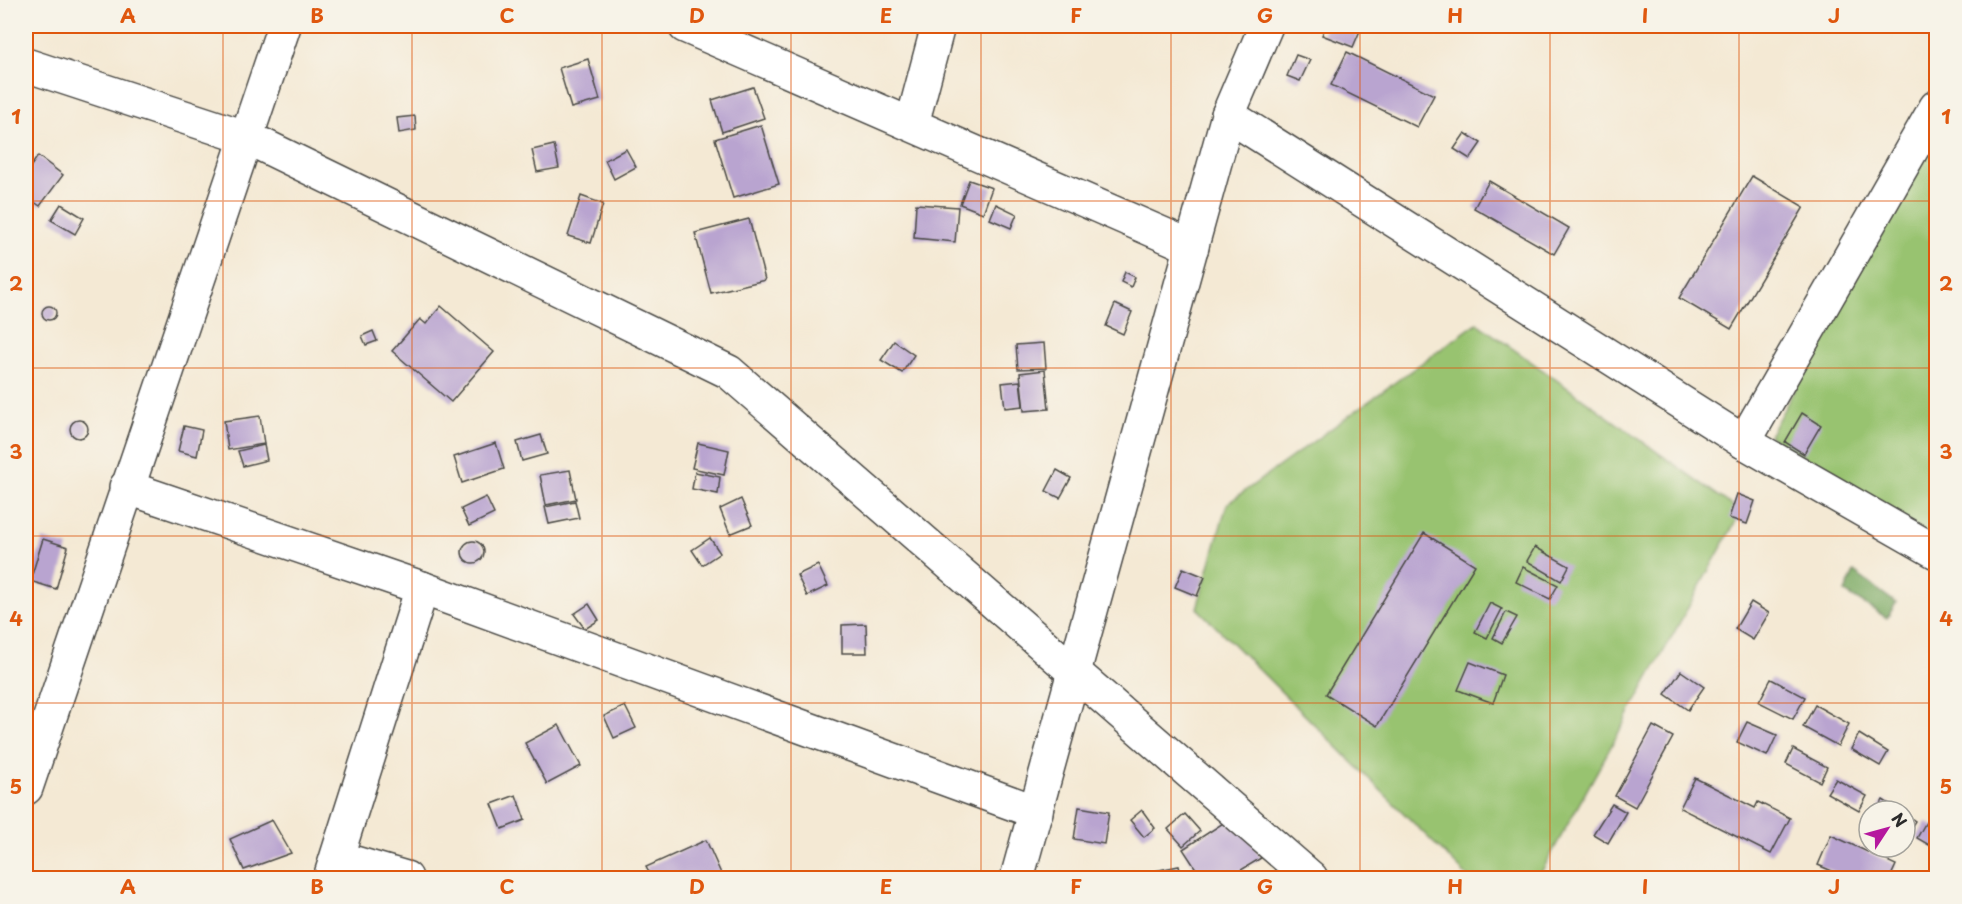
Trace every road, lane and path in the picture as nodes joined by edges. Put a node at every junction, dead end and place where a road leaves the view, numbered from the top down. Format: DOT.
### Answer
graph roads {
  1 [pos="285,26"];
  2 [pos="685,26"];
  3 [pos="938,26"];
  4 [pos="1266,26"];
  5 [pos="26,65"];
  6 [pos="1936,107"];
  7 [pos="1228,115"];
  8 [pos="912,124"];
  9 [pos="248,138"];
  10 [pos="1192,247"];
  11 [pos="1744,442"];
  12 [pos="126,487"];
  13 [pos="1936,552"];
  14 [pos="422,588"];
  15 [pos="1076,672"];
  16 [pos="26,788"];
  17 [pos="1036,812"];
  18 [pos="334,868"];
  19 [pos="406,879"];
  20 [pos="1017,879"];
  21 [pos="1311,879"];
  1 -- 9 [label="street"];
  2 -- 8 [label="street"];
  3 -- 8 [label="street"];
  4 -- 7 [label="street"];
  5 -- 9 [label="street"];
  6 -- 11 [label="street"];
  7 -- 10 [label="street"];
  7 -- 11 [label="street"];
  8 -- 10 [label="street"];
  9 -- 12 [label="street"];
  9 -- 15 [label="street"];
  10 -- 15 [label="street"];
  11 -- 13 [label="street"];
  12 -- 14 [label="street"];
  12 -- 16 [label="street"];
  14 -- 17 [label="street"];
  14 -- 18 [label="street"];
  15 -- 17 [label="street"];
  15 -- 21 [label="street"];
  17 -- 20 [label="street"];
  18 -- 19 [label="street"];
}
